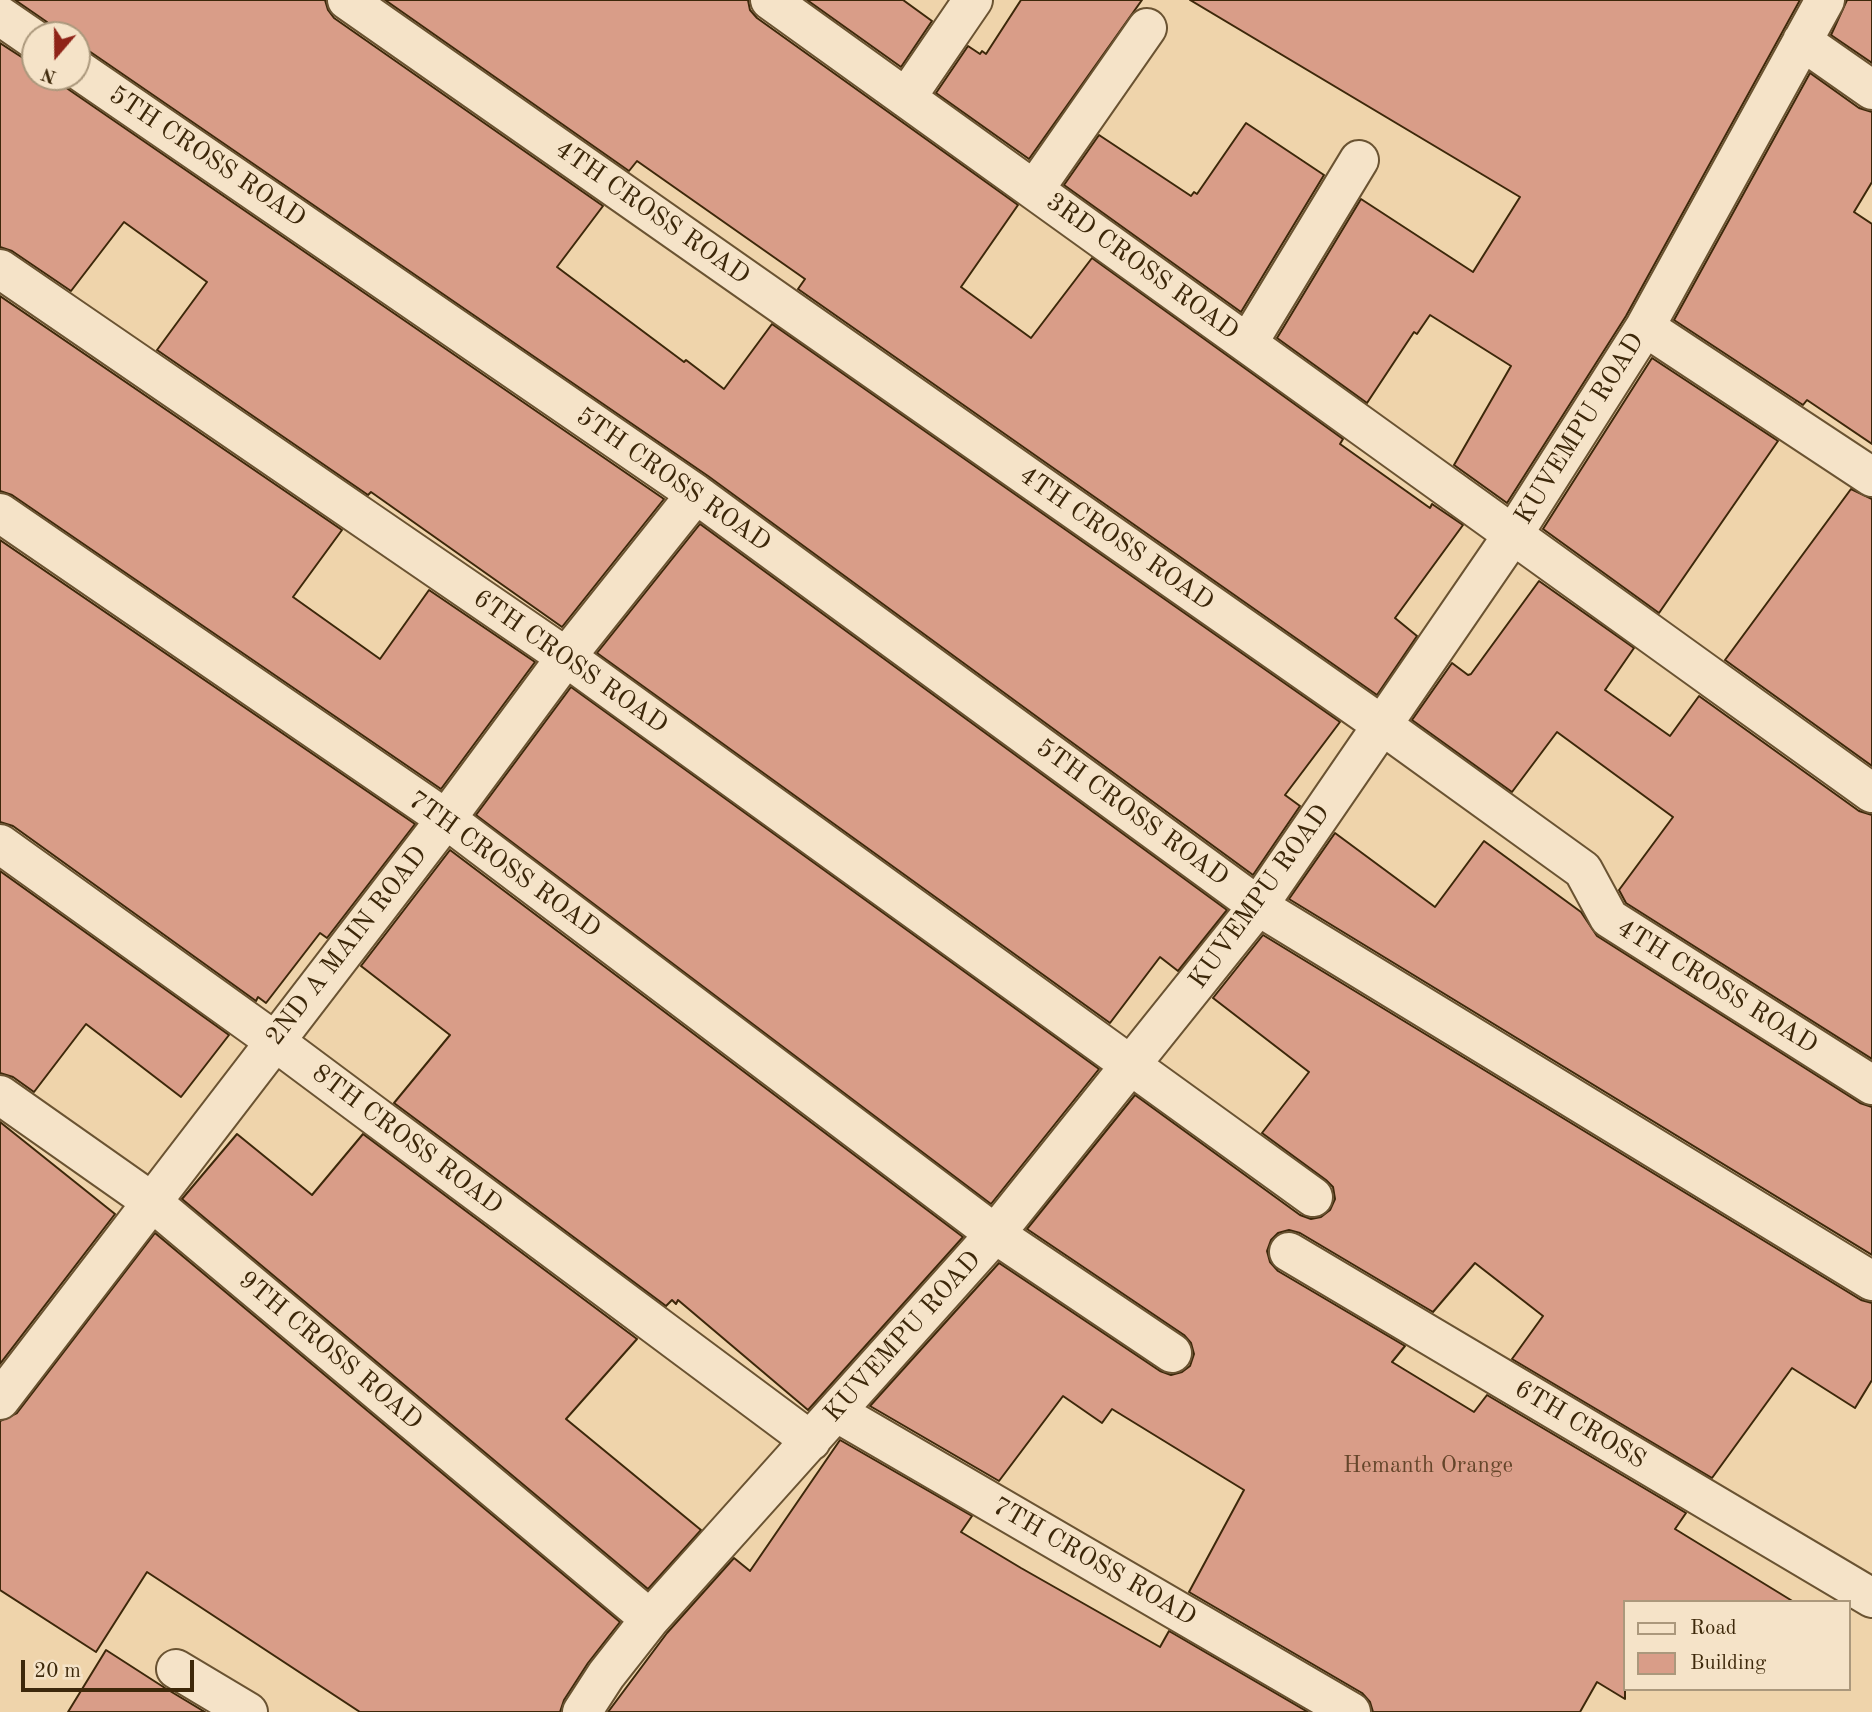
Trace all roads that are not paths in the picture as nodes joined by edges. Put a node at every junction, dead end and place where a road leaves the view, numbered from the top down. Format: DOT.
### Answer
graph roads {
  1 [pos="347,0"];
  2 [pos="770,0"];
  3 [pos="973,0"];
  4 [pos="1825,0"];
  5 [pos="0,16"];
  6 [pos="1147,28"];
  7 [pos="21,30"];
  8 [pos="1802,41"];
  9 [pos="91,79"];
  10 [pos="1872,90"];
  11 [pos="906,98"];
  12 [pos="1359,160"];
  13 [pos="1034,190"];
  14 [pos="0,270"];
  15 [pos="1645,327"];
  16 [pos="1248,343"];
  17 [pos="1872,477"];
  18 [pos="696,494"];
  19 [pos="0,513"];
  20 [pos="1514,533"];
  21 [pos="566,657"];
  22 [pos="1382,725"];
  23 [pos="1872,793"];
  24 [pos="446,820"];
  25 [pos="0,844"];
  26 [pos="1258,906"];
  27 [pos="273,1040"];
  28 [pos="1131,1067"];
  29 [pos="1872,1085"];
  30 [pos="0,1095"];
  31 [pos="1313,1198"];
  32 [pos="152,1202"];
  33 [pos="995,1234"];
  34 [pos="1289,1252"];
  35 [pos="1872,1281"];
  36 [pos="1172,1353"];
  37 [pos="0,1399"];
  38 [pos="836,1412"];
  39 [pos="811,1441"];
  40 [pos="1872,1598"];
  41 [pos="650,1619"];
  42 [pos="176,1669"];
  43 [pos="248,1712"];
  44 [pos="582,1712"];
  45 [pos="1351,1712"];
  1 -- 22 [label="street, 4TH CROSS ROAD"];
  2 -- 11 [label="street, 3RD CROSS ROAD"];
  3 -- 11 [label="street"];
  4 -- 8 [label="street, KUVEMPU ROAD"];
  5 -- 7 [label="street"];
  6 -- 13 [label="street"];
  8 -- 10 [label="street"];
  8 -- 15 [label="street, KUVEMPU ROAD"];
  9 -- 18 [label="street, 5TH CROSS ROAD"];
  11 -- 13 [label="street, 3RD CROSS ROAD"];
  12 -- 16 [label="street"];
  13 -- 16 [label="street, 3RD CROSS ROAD"];
  14 -- 21 [label="street, 6TH CROSS ROAD"];
  15 -- 17 [label="street"];
  15 -- 20 [label="street, KUVEMPU ROAD"];
  16 -- 20 [label="street, 3RD CROSS ROAD"];
  18 -- 21 [label="street, 2ND A MAIN ROAD"];
  18 -- 26 [label="street, 5TH CROSS ROAD"];
  19 -- 24 [label="street, 7TH CROSS ROAD"];
  20 -- 22 [label="street, KUVEMPU ROAD"];
  20 -- 23 [label="street, 3RD CROSS ROAD"];
  21 -- 24 [label="street, 2ND A MAIN ROAD"];
  21 -- 28 [label="street, 6TH CROSS ROAD"];
  22 -- 26 [label="street, KUVEMPU ROAD"];
  22 -- 29 [label="street, 4TH CROSS ROAD"];
  24 -- 27 [label="street, 2ND A MAIN ROAD"];
  24 -- 33 [label="street, 7TH CROSS ROAD"];
  25 -- 27 [label="street, 8TH CROSS ROAD"];
  26 -- 28 [label="street, KUVEMPU ROAD"];
  26 -- 35 [label="street, 5TH CROSS ROAD"];
  27 -- 32 [label="street, 2ND A MAIN ROAD"];
  27 -- 39 [label="street, 8TH CROSS ROAD"];
  28 -- 31 [label="street, 6TH CROSS ROAD"];
  28 -- 33 [label="street, KUVEMPU ROAD"];
  30 -- 32 [label="street, 9TH CROSS ROAD"];
  32 -- 37 [label="street, 2ND A MAIN ROAD"];
  32 -- 41 [label="street, 9TH CROSS ROAD"];
  33 -- 36 [label="street, 7TH CROSS ROAD"];
  33 -- 38 [label="street, KUVEMPU ROAD"];
  34 -- 40 [label="street, 6TH CROSS"];
  38 -- 39 [label="street, KUVEMPU ROAD"];
  38 -- 45 [label="street, 7TH CROSS ROAD"];
  39 -- 41 [label="street, KUVEMPU ROAD"];
  41 -- 44 [label="street, KUVEMPU ROAD"];
  42 -- 43 [label="street"];
}
